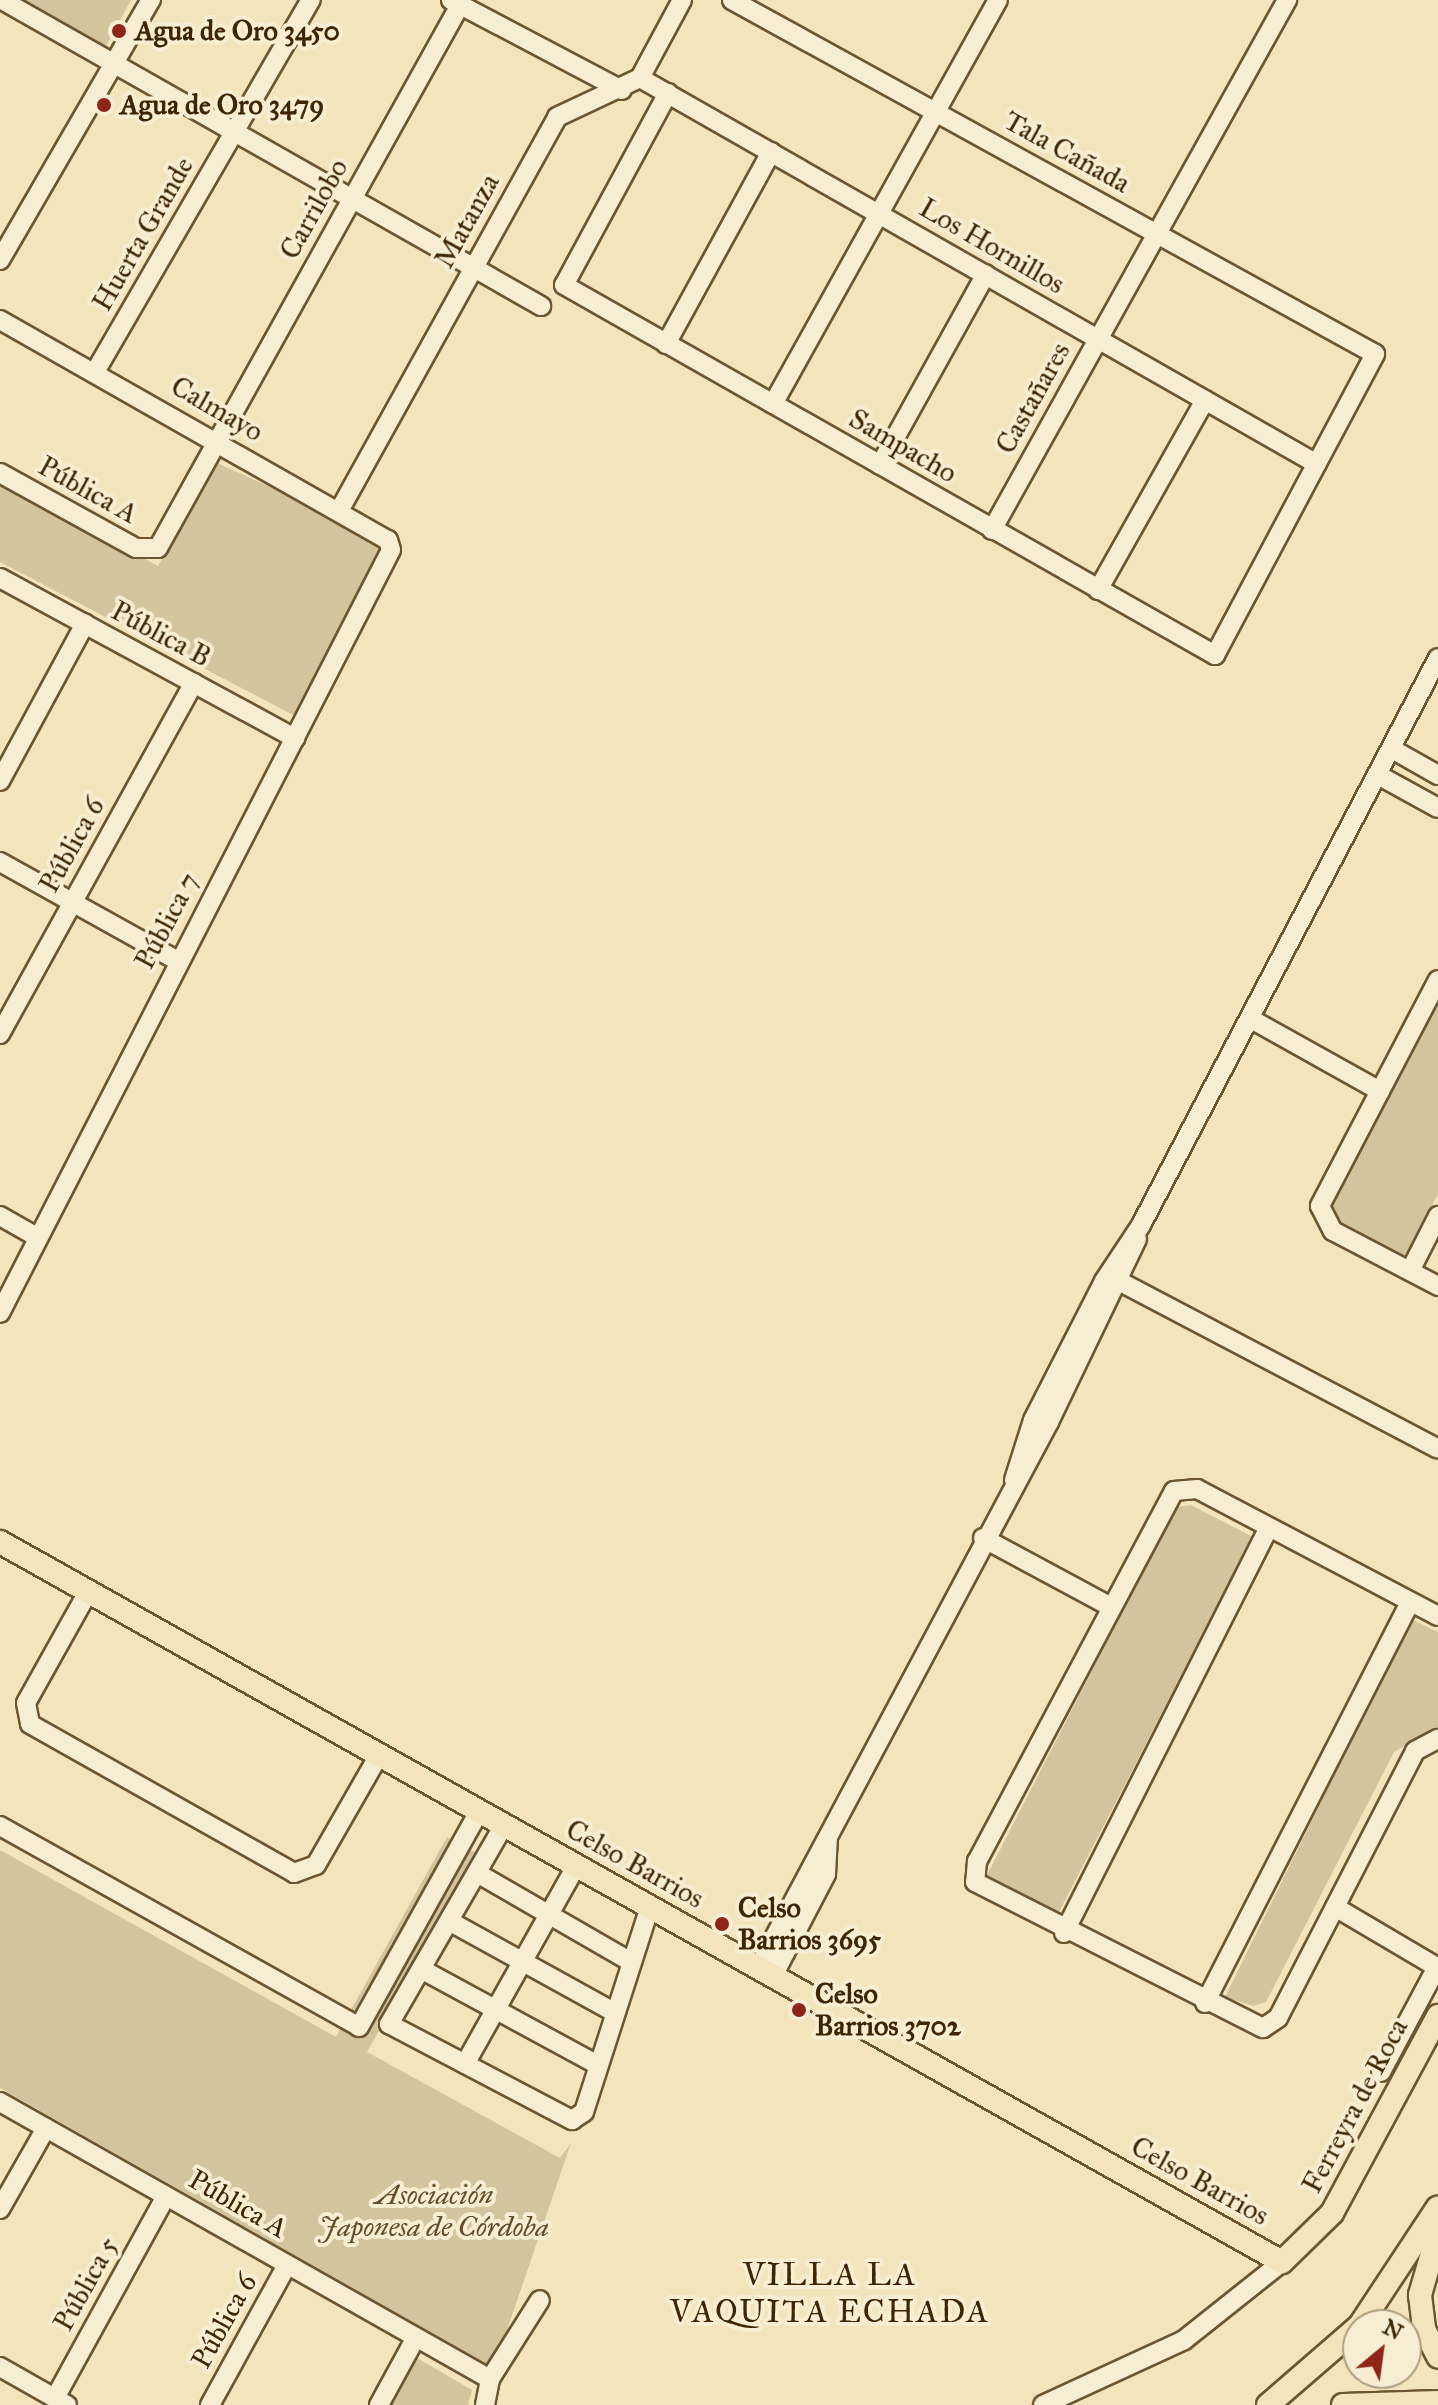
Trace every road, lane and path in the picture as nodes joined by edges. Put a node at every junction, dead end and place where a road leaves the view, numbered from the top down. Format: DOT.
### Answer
graph roads {
  1 [pos="2,0"];
  2 [pos="151,0"];
  3 [pos="311,0"];
  4 [pos="682,0"];
  5 [pos="732,0"];
  6 [pos="998,0"];
  7 [pos="1287,0"];
  8 [pos="456,2"];
  9 [pos="114,66"];
  10 [pos="640,78"];
  11 [pos="622,90"];
  12 [pos="668,93"];
  13 [pos="935,112"];
  14 [pos="234,133"];
  15 [pos="771,152"];
  16 [pos="351,199"];
  17 [pos="879,213"];
  18 [pos="1157,234"];
  19 [pos="0,260"];
  20 [pos="472,268"];
  21 [pos="986,274"];
  22 [pos="541,306"];
  23 [pos="0,320"];
  24 [pos="1098,339"];
  25 [pos="666,344"];
  26 [pos="95,372"];
  27 [pos="1205,400"];
  28 [pos="773,404"];
  29 [pos="217,441"];
  30 [pos="1317,464"];
  31 [pos="880,465"];
  32 [pos="0,473"];
  33 [pos="339,511"];
  34 [pos="992,530"];
  35 [pos="390,559"];
  36 [pos="0,578"];
  37 [pos="1098,590"];
  38 [pos="85,624"];
  39 [pos="1438,658"];
  40 [pos="194,683"];
  41 [pos="295,738"];
  42 [pos="1392,749"];
  43 [pos="1378,775"];
  44 [pos="1438,775"];
  45 [pos="0,781"];
  46 [pos="1438,808"];
  47 [pos="0,862"];
  48 [pos="73,901"];
  49 [pos="178,961"];
  50 [pos="1438,980"];
  51 [pos="1251,1019"];
  52 [pos="0,1034"];
  53 [pos="1380,1091"];
  54 [pos="0,1216"];
  55 [pos="1438,1216"];
  56 [pos="37,1237"];
  57 [pos="1410,1271"];
  58 [pos="1114,1279"];
  59 [pos="1438,1286"];
  60 [pos="0,1313"];
  61 [pos="1438,1449"];
  62 [pos="1269,1528"];
  63 [pos="983,1538"];
  64 [pos="0,1542"];
  65 [pos="88,1592"];
  66 [pos="1410,1602"];
  67 [pos="1111,1607"];
  68 [pos="1438,1616"];
  69 [pos="1438,1739"];
  70 [pos="379,1755"];
  71 [pos="479,1811"];
  72 [pos="504,1825"];
  73 [pos="0,1826"];
  74 [pos="576,1866"];
  75 [pos="477,1873"];
  76 [pos="650,1907"];
  77 [pos="1335,1907"];
  78 [pos="549,1915"];
  79 [pos="449,1921"];
  80 [pos="1064,1933"];
  81 [pos="522,1962"];
  82 [pos="631,1962"];
  83 [pos="421,1969"];
  84 [pos="766,1972"];
  85 [pos="1205,2003"];
  86 [pos="495,2010"];
  87 [pos="614,2012"];
  88 [pos="1438,2016"];
  89 [pos="465,2064"];
  90 [pos="598,2065"];
  91 [pos="1381,2072"];
  92 [pos="0,2102"];
  93 [pos="46,2128"];
  94 [pos="166,2196"];
  95 [pos="1438,2207"];
  96 [pos="0,2209"];
  97 [pos="1438,2233"];
  98 [pos="1282,2262"];
  99 [pos="287,2265"];
  100 [pos="540,2300"];
  101 [pos="1370,2309"];
  102 [pos="416,2337"];
  103 [pos="1342,2341"];
  104 [pos="1438,2357"];
  105 [pos="0,2367"];
  106 [pos="490,2379"];
  107 [pos="61,2402"];
  108 [pos="1438,2402"];
  109 [pos="210,2405"];
  110 [pos="379,2405"];
  111 [pos="485,2405"];
  112 [pos="1043,2405"];
  113 [pos="1268,2405"];
  114 [pos="1343,2405"];
  1 -- 9 [label="street"];
  2 -- 9 [label="street"];
  3 -- 14 [label="street, Huerta Grande"];
  4 -- 10 [label="street, Matanza"];
  5 -- 13 [label="street, Tala Cañada"];
  6 -- 13 [label="street"];
  7 -- 18 [label="street, Castañares"];
  8 -- 11 [label="street"];
  8 -- 16 [label="street, Carrilobo"];
  9 -- 14 [label="street"];
  9 -- 19 [label="street"];
  10 -- 11 [label="street, Matanza"];
  10 -- 12 [label="street, Los Hornillos"];
  11 -- 20 [label="street, Matanza"];
  12 -- 15 [label="street, Los Hornillos"];
  12 -- 25 [label="street, Sampacho"];
  13 -- 17 [label="street"];
  13 -- 18 [label="street, Tala Cañada"];
  14 -- 16 [label="street"];
  14 -- 26 [label="street, Huerta Grande"];
  15 -- 17 [label="street, Los Hornillos"];
  15 -- 25 [label="street"];
  16 -- 20 [label="street"];
  16 -- 29 [label="street, Carrilobo"];
  17 -- 21 [label="street, Los Hornillos"];
  17 -- 28 [label="street"];
  18 -- 24 [label="street, Castañares"];
  18 -- 30 [label="street, Tala Cañada"];
  20 -- 22 [label="street"];
  20 -- 33 [label="street, Matanza"];
  21 -- 24 [label="street, Los Hornillos"];
  21 -- 31 [label="street"];
  23 -- 26 [label="street, Calmayo"];
  24 -- 27 [label="street, Los Hornillos"];
  24 -- 34 [label="street, Castañares"];
  25 -- 28 [label="street, Sampacho"];
  26 -- 29 [label="street, Calmayo"];
  27 -- 30 [label="street, Los Hornillos"];
  27 -- 37 [label="street"];
  28 -- 31 [label="street, Sampacho"];
  29 -- 32 [label="street, Pública A"];
  29 -- 33 [label="street, Calmayo"];
  30 -- 37 [label="street, Sampacho"];
  31 -- 34 [label="street, Sampacho"];
  33 -- 35 [label="street, Calmayo"];
  34 -- 37 [label="street, Sampacho"];
  35 -- 41 [label="street, Pública 7"];
  36 -- 38 [label="street, Pública B"];
  38 -- 40 [label="street, Pública B"];
  38 -- 45 [label="street"];
  39 -- 42 [label="street"];
  40 -- 41 [label="street, Pública B"];
  40 -- 48 [label="street, Pública 6"];
  41 -- 49 [label="street, Pública 7"];
  42 -- 43 [label="street"];
  42 -- 44 [label="street"];
  43 -- 46 [label="street"];
  43 -- 51 [label="street"];
  47 -- 48 [label="street"];
  48 -- 49 [label="street"];
  48 -- 52 [label="street, Pública 6"];
  49 -- 56 [label="street, Pública 7"];
  50 -- 53 [label="street"];
  51 -- 53 [label="street"];
  51 -- 58 [label="street"];
  53 -- 57 [label="street"];
  54 -- 56 [label="street"];
  55 -- 57 [label="street"];
  56 -- 60 [label="street, Pública 7"];
  57 -- 59 [label="street"];
  58 -- 61 [label="street"];
  58 -- 63 [label="street"];
  62 -- 66 [label="street"];
  62 -- 67 [label="street"];
  62 -- 80 [label="street"];
  63 -- 67 [label="street"];
  63 -- 84 [label="street"];
  64 -- 65 [label="main road, Celso Barrios"];
  65 -- 70 [label="main road, Celso Barrios"];
  65 -- 70 [label="street"];
  66 -- 68 [label="street"];
  66 -- 85 [label="street"];
  67 -- 80 [label="street"];
  69 -- 77 [label="street"];
  70 -- 71 [label="main road, Celso Barrios"];
  71 -- 72 [label="main road, Celso Barrios"];
  71 -- 73 [label="street"];
  72 -- 74 [label="main road, Celso Barrios"];
  72 -- 75 [label="street"];
  74 -- 76 [label="main road, Celso Barrios"];
  74 -- 78 [label="street"];
  75 -- 78 [label="street"];
  75 -- 79 [label="street"];
  76 -- 82 [label="street"];
  76 -- 84 [label="main road, Celso Barrios"];
  77 -- 85 [label="street"];
  77 -- 91 [label="street"];
  78 -- 81 [label="street"];
  78 -- 82 [label="street"];
  79 -- 81 [label="street"];
  79 -- 83 [label="street"];
  80 -- 85 [label="street"];
  81 -- 86 [label="street"];
  81 -- 87 [label="street"];
  82 -- 87 [label="street"];
  83 -- 86 [label="street"];
  83 -- 89 [label="street"];
  84 -- 98 [label="main road, Celso Barrios"];
  86 -- 89 [label="street"];
  86 -- 90 [label="street"];
  87 -- 90 [label="street"];
  88 -- 98 [label="main road, Ferreyra de Roca"];
  89 -- 90 [label="street"];
  92 -- 93 [label="street, Pública A"];
  93 -- 94 [label="street, Pública A"];
  93 -- 96 [label="street"];
  94 -- 99 [label="street, Pública A"];
  94 -- 107 [label="street, Pública 5"];
  95 -- 101 [label="main road"];
  97 -- 104 [label="main road"];
  98 -- 112 [label="street, Ferreyra de Roca"];
  99 -- 102 [label="street, Pública A"];
  99 -- 109 [label="street, Pública 6"];
  100 -- 106 [label="street"];
  102 -- 106 [label="street, Pública A"];
  102 -- 110 [label="street"];
  103 -- 113 [label="main road"];
  105 -- 107 [label="street"];
  106 -- 111 [label="street"];
  108 -- 114 [label="main road"];
}
